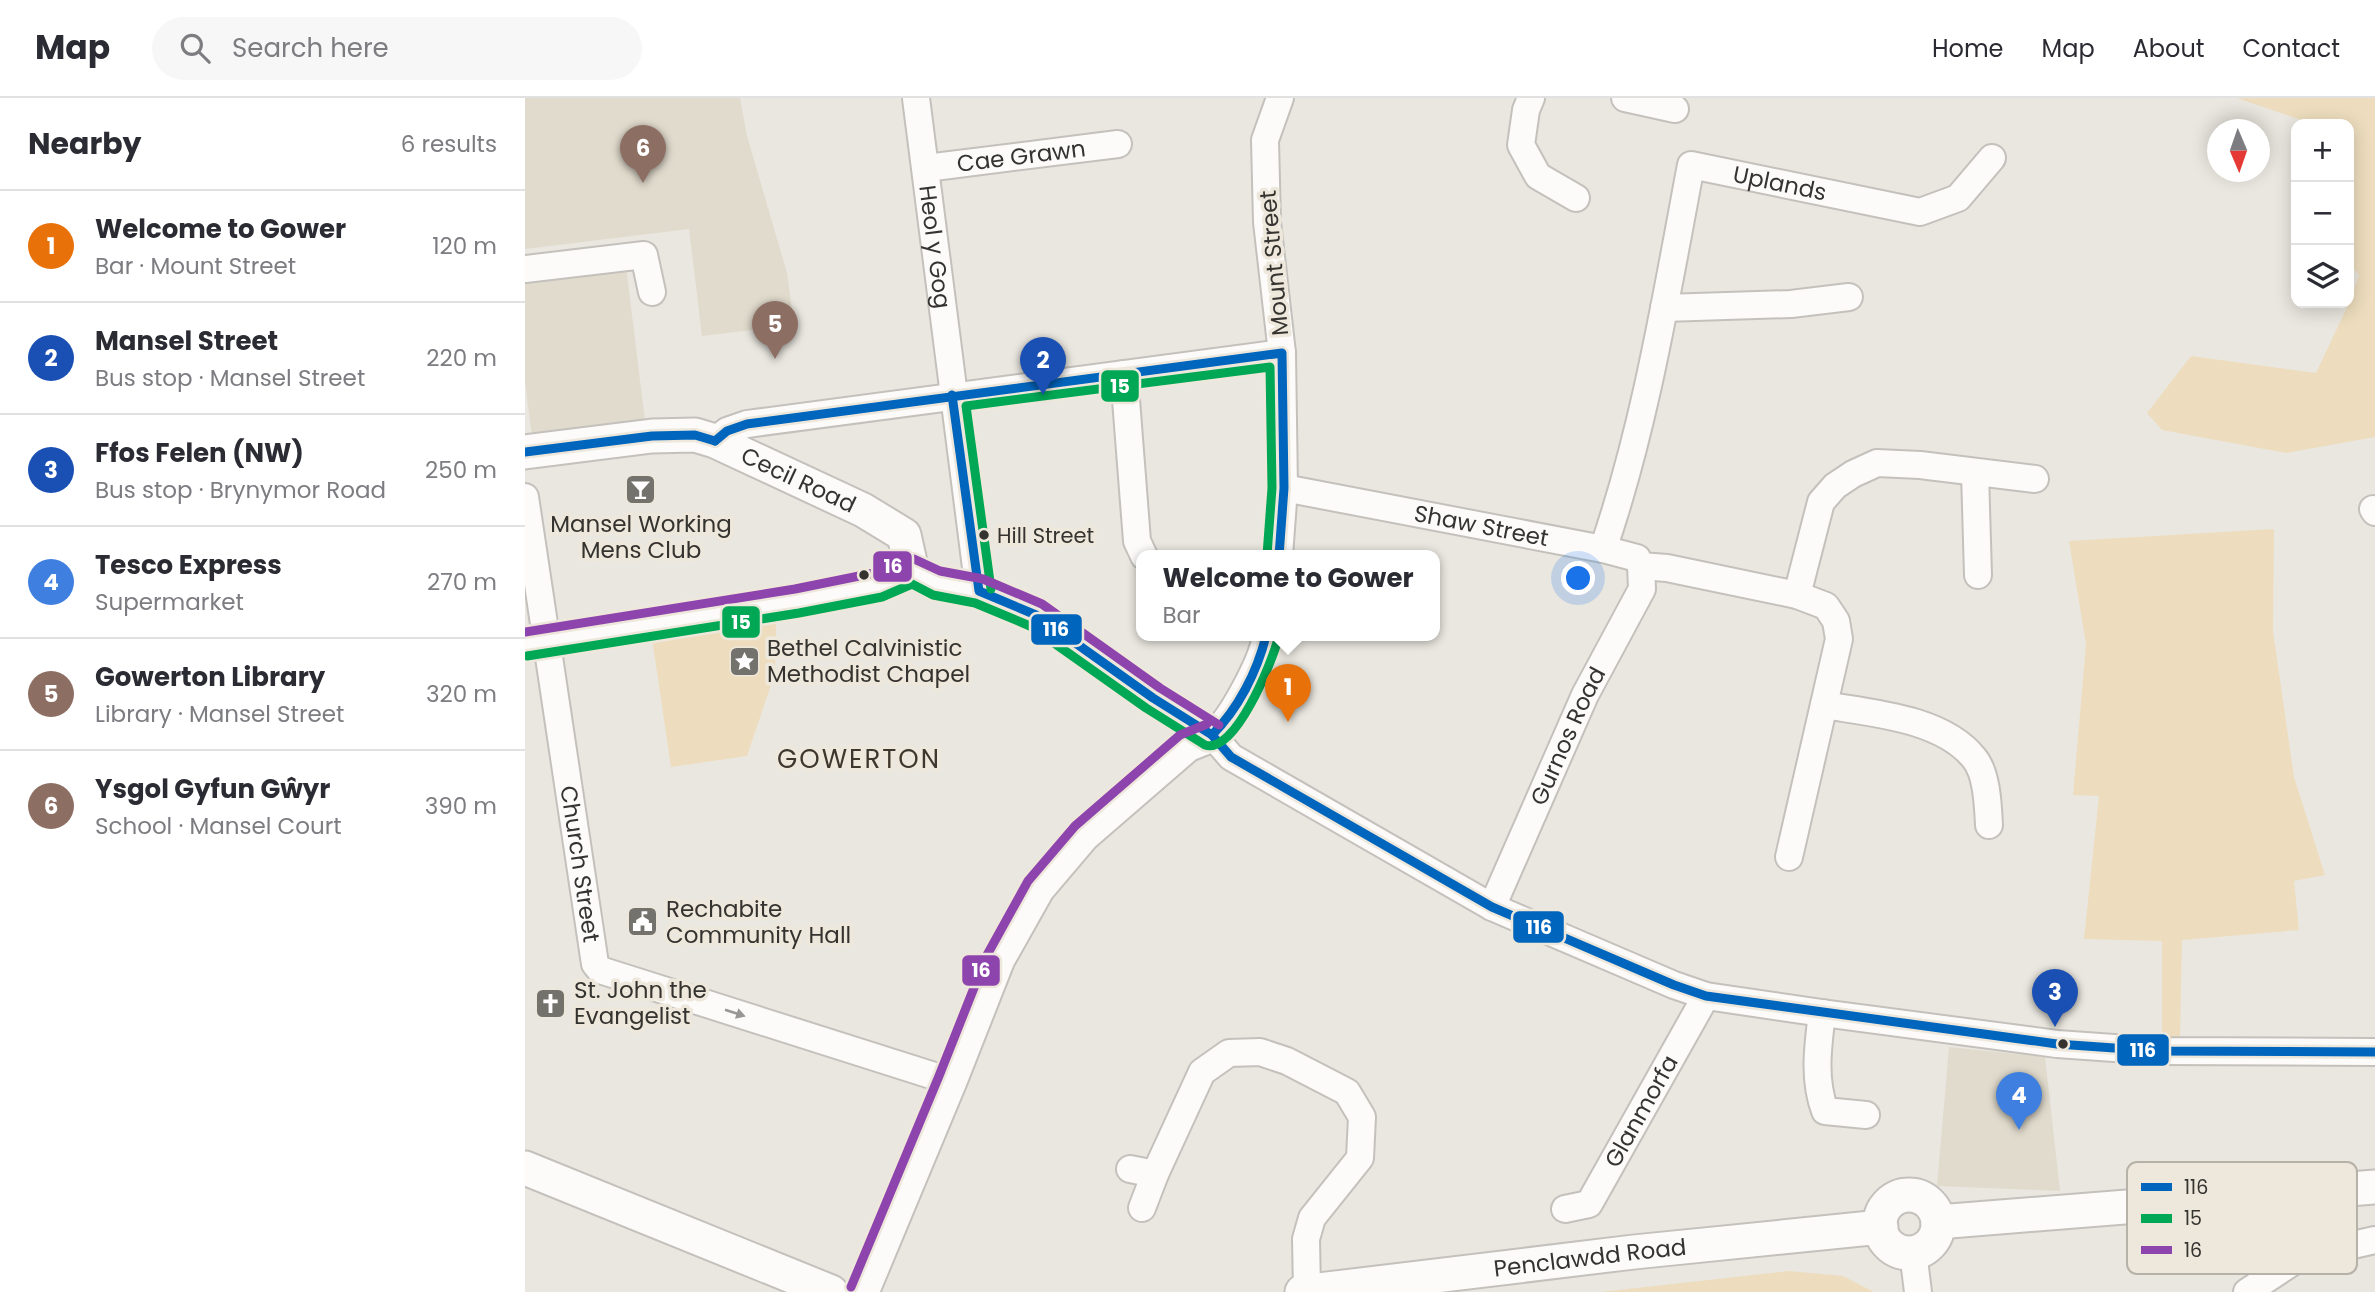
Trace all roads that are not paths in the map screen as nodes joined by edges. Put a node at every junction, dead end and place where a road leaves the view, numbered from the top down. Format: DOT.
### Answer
graph roads {
  1 [pos="916,98"];
  2 [pos="1280,98"];
  3 [pos="1531,98"];
  4 [pos="1625,98"];
  5 [pos="1675,109"];
  6 [pos="1118,144"];
  7 [pos="1992,158"];
  8 [pos="926,168"];
  9 [pos="1576,198"];
  10 [pos="525,269"];
  11 [pos="652,292"];
  12 [pos="1849,298"];
  13 [pos="1664,308"];
  14 [pos="1282,353"];
  15 [pos="1124,374"];
  16 [pos="952,395"];
  17 [pos="715,441"];
  18 [pos="525,452"];
  19 [pos="1975,473"];
  20 [pos="2035,479"];
  21 [pos="1284,488"];
  22 [pos="525,497"];
  23 [pos="1603,549"];
  24 [pos="1141,550"];
  25 [pos="1279,550"];
  26 [pos="1985,563"];
  27 [pos="1641,566"];
  28 [pos="912,571"];
  29 [pos="979,591"];
  30 [pos="1797,595"];
  31 [pos="1264,641"];
  32 [pos="536,643"];
  33 [pos="1824,705"];
  34 [pos="1212,735"];
  35 [pos="1989,825"];
  36 [pos="1789,857"];
  37 [pos="1492,907"];
  38 [pos="1706,996"];
  39 [pos="1822,1013"];
  40 [pos="2375,1052"];
  41 [pos="950,1082"];
  42 [pos="1866,1115"];
  43 [pos="525,1168"];
  44 [pos="2375,1187"];
  45 [pos="2357,1188"];
  46 [pos="2127,1205"];
  47 [pos="1143,1208"];
  48 [pos="1565,1209"];
  49 [pos="1938,1222"];
  50 [pos="1881,1227"];
  51 [pos="2375,1240"];
  52 [pos="2357,1244"];
  53 [pos="1913,1252"];
  54 [pos="2274,1274"];
  55 [pos="831,1292"];
  56 [pos="862,1292"];
  57 [pos="1304,1292"];
  58 [pos="1918,1292"];
  59 [pos="2247,1292"];
  1 -- 8 [label="street, Heol y Gog"];
  2 -- 14 [label="street, Mount Street"];
  3 -- 9 [label="street"];
  4 -- 5 [label="street"];
  6 -- 8 [label="street, Cae Grawn"];
  7 -- 13 [label="street, Uplands"];
  8 -- 16 [label="street, Heol y Gog"];
  10 -- 11 [label="street"];
  12 -- 13 [label="street"];
  13 -- 23 [label="street, Uplands"];
  14 -- 15 [label="street"];
  14 -- 21 [label="street, Mount Street"];
  15 -- 16 [label="street"];
  15 -- 24 [label="street"];
  16 -- 17 [label="street"];
  16 -- 29 [label="street"];
  17 -- 18 [label="main road, Cecil Road"];
  17 -- 28 [label="main road, Cecil Road"];
  19 -- 20 [label="street"];
  19 -- 26 [label="street"];
  19 -- 30 [label="street"];
  21 -- 23 [label="street, Shaw Street"];
  21 -- 25 [label="street, Mount Street"];
  22 -- 32 [label="street, Church Street"];
  23 -- 27 [label="street, Shaw Street"];
  27 -- 30 [label="street, Shaw Street"];
  27 -- 37 [label="street, Gurnos Road"];
  28 -- 29 [label="main road"];
  28 -- 32 [label="street"];
  29 -- 34 [label="main road"];
  30 -- 33 [label="street, Shaw Street"];
  31 -- 34 [label="street"];
  32 -- 41 [label="street, Church Street, one-way"];
  33 -- 35 [label="street"];
  33 -- 36 [label="street, Shaw Street"];
  34 -- 37 [label="street"];
  34 -- 41 [label="main road"];
  37 -- 38 [label="street"];
  38 -- 39 [label="street"];
  38 -- 48 [label="street, Glanmorfa"];
  39 -- 40 [label="street"];
  39 -- 42 [label="street"];
  41 -- 56 [label="main road"];
  43 -- 55 [label="main road"];
  44 -- 45 [label="main road"];
  46 -- 49 [label="main road"];
  47 -- 57 [label="street"];
  49 -- 50 [label="main road"];
  49 -- 53 [label="main road"];
  50 -- 53 [label="main road"];
  50 -- 57 [label="main road, Penclawdd Road"];
  51 -- 52 [label="street"];
  53 -- 58 [label="street"];
  54 -- 59 [label="street"];
}
